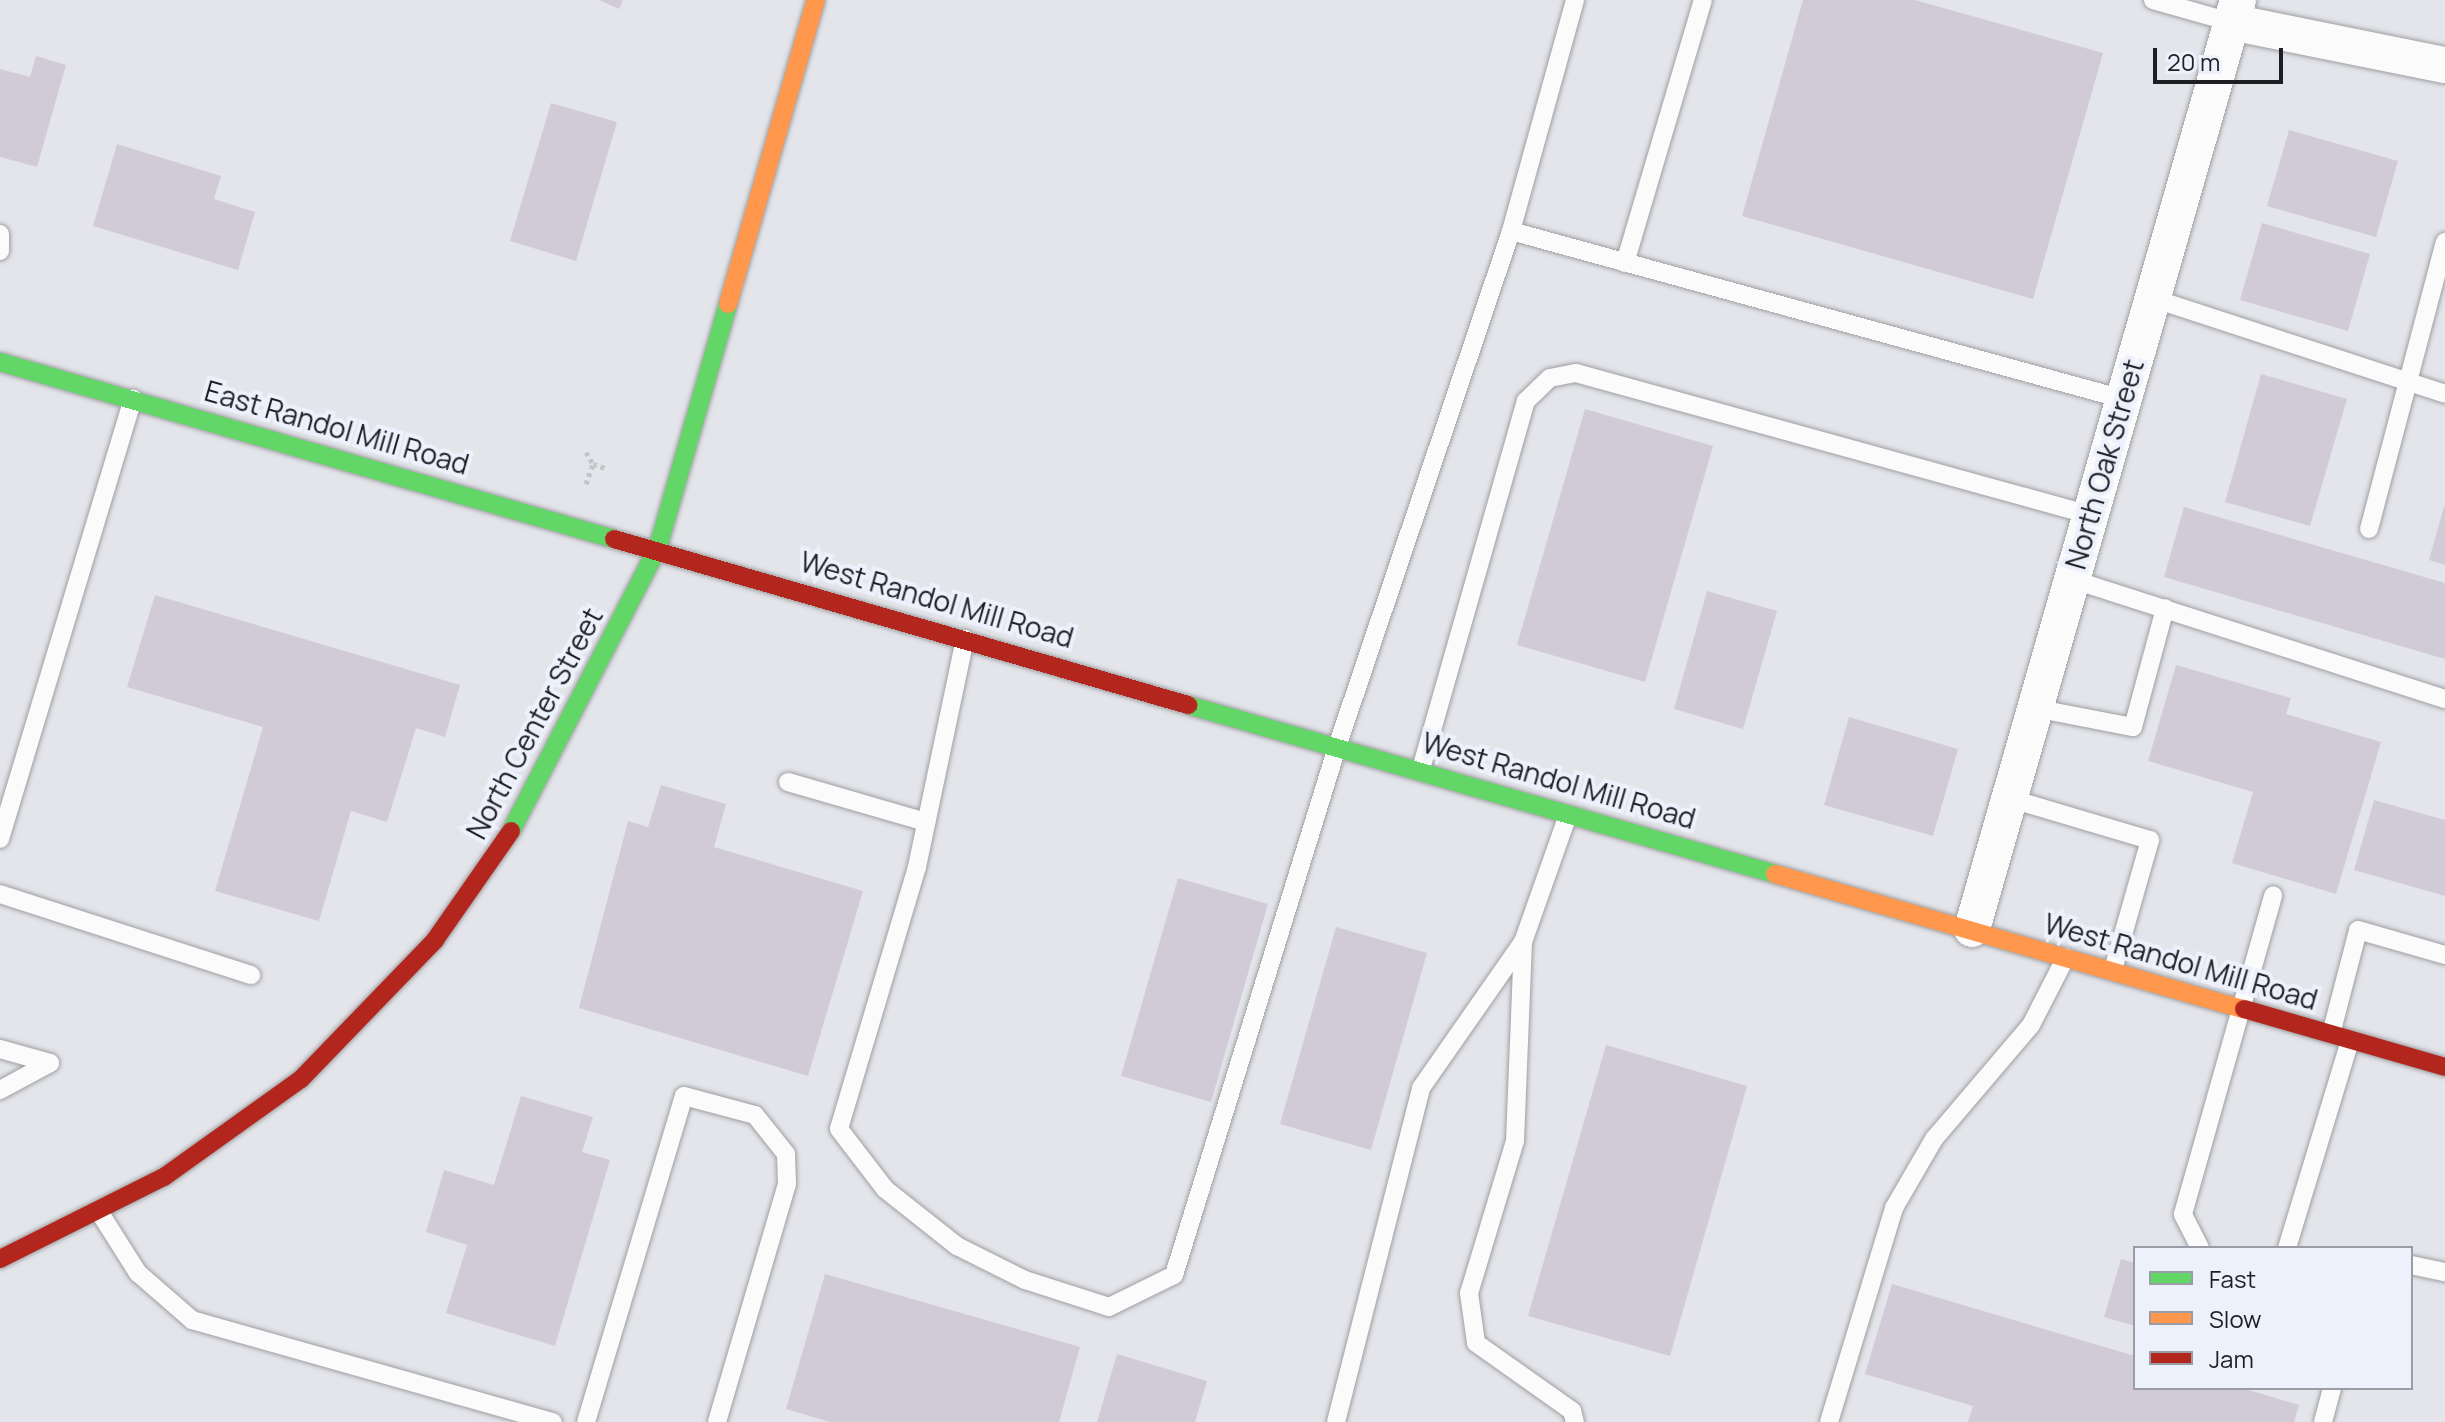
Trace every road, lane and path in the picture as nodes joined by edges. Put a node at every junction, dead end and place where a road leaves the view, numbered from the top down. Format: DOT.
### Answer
graph roads {
  1 [pos="816,0"];
  2 [pos="1575,0"];
  3 [pos="1703,0"];
  4 [pos="2153,0"];
  5 [pos="2235,11"];
  6 [pos="2445,65"];
  7 [pos="1511,231"];
  8 [pos="0,234"];
  9 [pos="2445,242"];
  10 [pos="0,251"];
  11 [pos="1625,263"];
  12 [pos="2152,298"];
  13 [pos="0,362"];
  14 [pos="2408,382"];
  15 [pos="2445,394"];
  16 [pos="133,399"];
  17 [pos="2123,399"];
  18 [pos="586,452"];
  19 [pos="593,464"];
  20 [pos="608,469"];
  21 [pos="586,484"];
  22 [pos="2090,515"];
  23 [pos="2369,529"];
  24 [pos="658,547"];
  25 [pos="2071,579"];
  26 [pos="2165,608"];
  27 [pos="966,636"];
  28 [pos="2445,699"];
  29 [pos="2034,708"];
  30 [pos="1338,744"];
  31 [pos="1421,769"];
  32 [pos="788,782"];
  33 [pos="2008,798"];
  34 [pos="1569,812"];
  35 [pos="926,822"];
  36 [pos="0,839"];
  37 [pos="0,894"];
  38 [pos="2273,895"];
  39 [pos="1972,929"];
  40 [pos="1523,942"];
  41 [pos="2445,955"];
  42 [pos="2066,957"];
  43 [pos="2113,970"];
  44 [pos="251,975"];
  45 [pos="2242,1008"];
  46 [pos="2331,1034"];
  47 [pos="2351,1039"];
  48 [pos="0,1049"];
  49 [pos="2445,1067"];
  50 [pos="0,1090"];
  51 [pos="98,1210"];
  52 [pos="2199,1246"];
  53 [pos="2288,1246"];
  54 [pos="0,1259"];
  55 [pos="2413,1265"];
  56 [pos="2445,1272"];
  57 [pos="2331,1390"];
  58 [pos="553,1422"];
  59 [pos="586,1422"];
  60 [pos="717,1422"];
  61 [pos="1336,1422"];
  62 [pos="1575,1422"];
  63 [pos="1829,1422"];
  64 [pos="2323,1422"];
  1 -- 24 [label="main road, North Center Street"];
  2 -- 7 [label="lane"];
  3 -- 11 [label="lane"];
  4 -- 5 [label="lane"];
  5 -- 6 [label="street"];
  5 -- 12 [label="street, North Oak Street"];
  7 -- 11 [label="lane"];
  7 -- 30 [label="lane"];
  8 -- 10 [label="lane"];
  9 -- 14 [label="lane"];
  11 -- 17 [label="lane"];
  12 -- 14 [label="lane"];
  12 -- 17 [label="street, North Oak Street"];
  13 -- 16 [label="main road, East Randol Mill Road"];
  14 -- 15 [label="lane"];
  14 -- 23 [label="lane"];
  16 -- 24 [label="main road, East Randol Mill Road"];
  16 -- 36 [label="lane"];
  17 -- 22 [label="street, North Oak Street"];
  18 -- 19 [label="path"];
  19 -- 20 [label="path"];
  19 -- 21 [label="path"];
  22 -- 25 [label="street, North Oak Street"];
  22 -- 31 [label="lane"];
  24 -- 27 [label="main road, West Randol Mill Road"];
  24 -- 51 [label="main road, North Center Street"];
  25 -- 26 [label="lane"];
  25 -- 29 [label="street, North Oak Street"];
  26 -- 28 [label="lane"];
  26 -- 29 [label="lane"];
  27 -- 30 [label="main road, West Randol Mill Road"];
  27 -- 35 [label="lane"];
  29 -- 33 [label="street, North Oak Street"];
  30 -- 31 [label="main road, West Randol Mill Road"];
  30 -- 35 [label="lane"];
  31 -- 34 [label="main road, West Randol Mill Road"];
  32 -- 35 [label="lane"];
  33 -- 39 [label="street, North Oak Street"];
  33 -- 43 [label="lane"];
  34 -- 39 [label="main road, West Randol Mill Road"];
  34 -- 40 [label="lane"];
  37 -- 44 [label="lane"];
  38 -- 45 [label="lane"];
  39 -- 42 [label="main road, West Randol Mill Road"];
  40 -- 61 [label="lane"];
  40 -- 62 [label="lane"];
  41 -- 46 [label="lane"];
  42 -- 43 [label="main road, West Randol Mill Road"];
  42 -- 63 [label="lane"];
  43 -- 45 [label="main road, West Randol Mill Road"];
  45 -- 46 [label="main road, West Randol Mill Road"];
  45 -- 52 [label="lane"];
  46 -- 47 [label="main road, West Randol Mill Road"];
  47 -- 49 [label="main road, West Randol Mill Road"];
  47 -- 53 [label="lane"];
  48 -- 50 [label="lane"];
  51 -- 54 [label="main road, North Center Street"];
  51 -- 58 [label="lane"];
  55 -- 56 [label="lane"];
  57 -- 64 [label="lane"];
  59 -- 60 [label="lane"];
}
